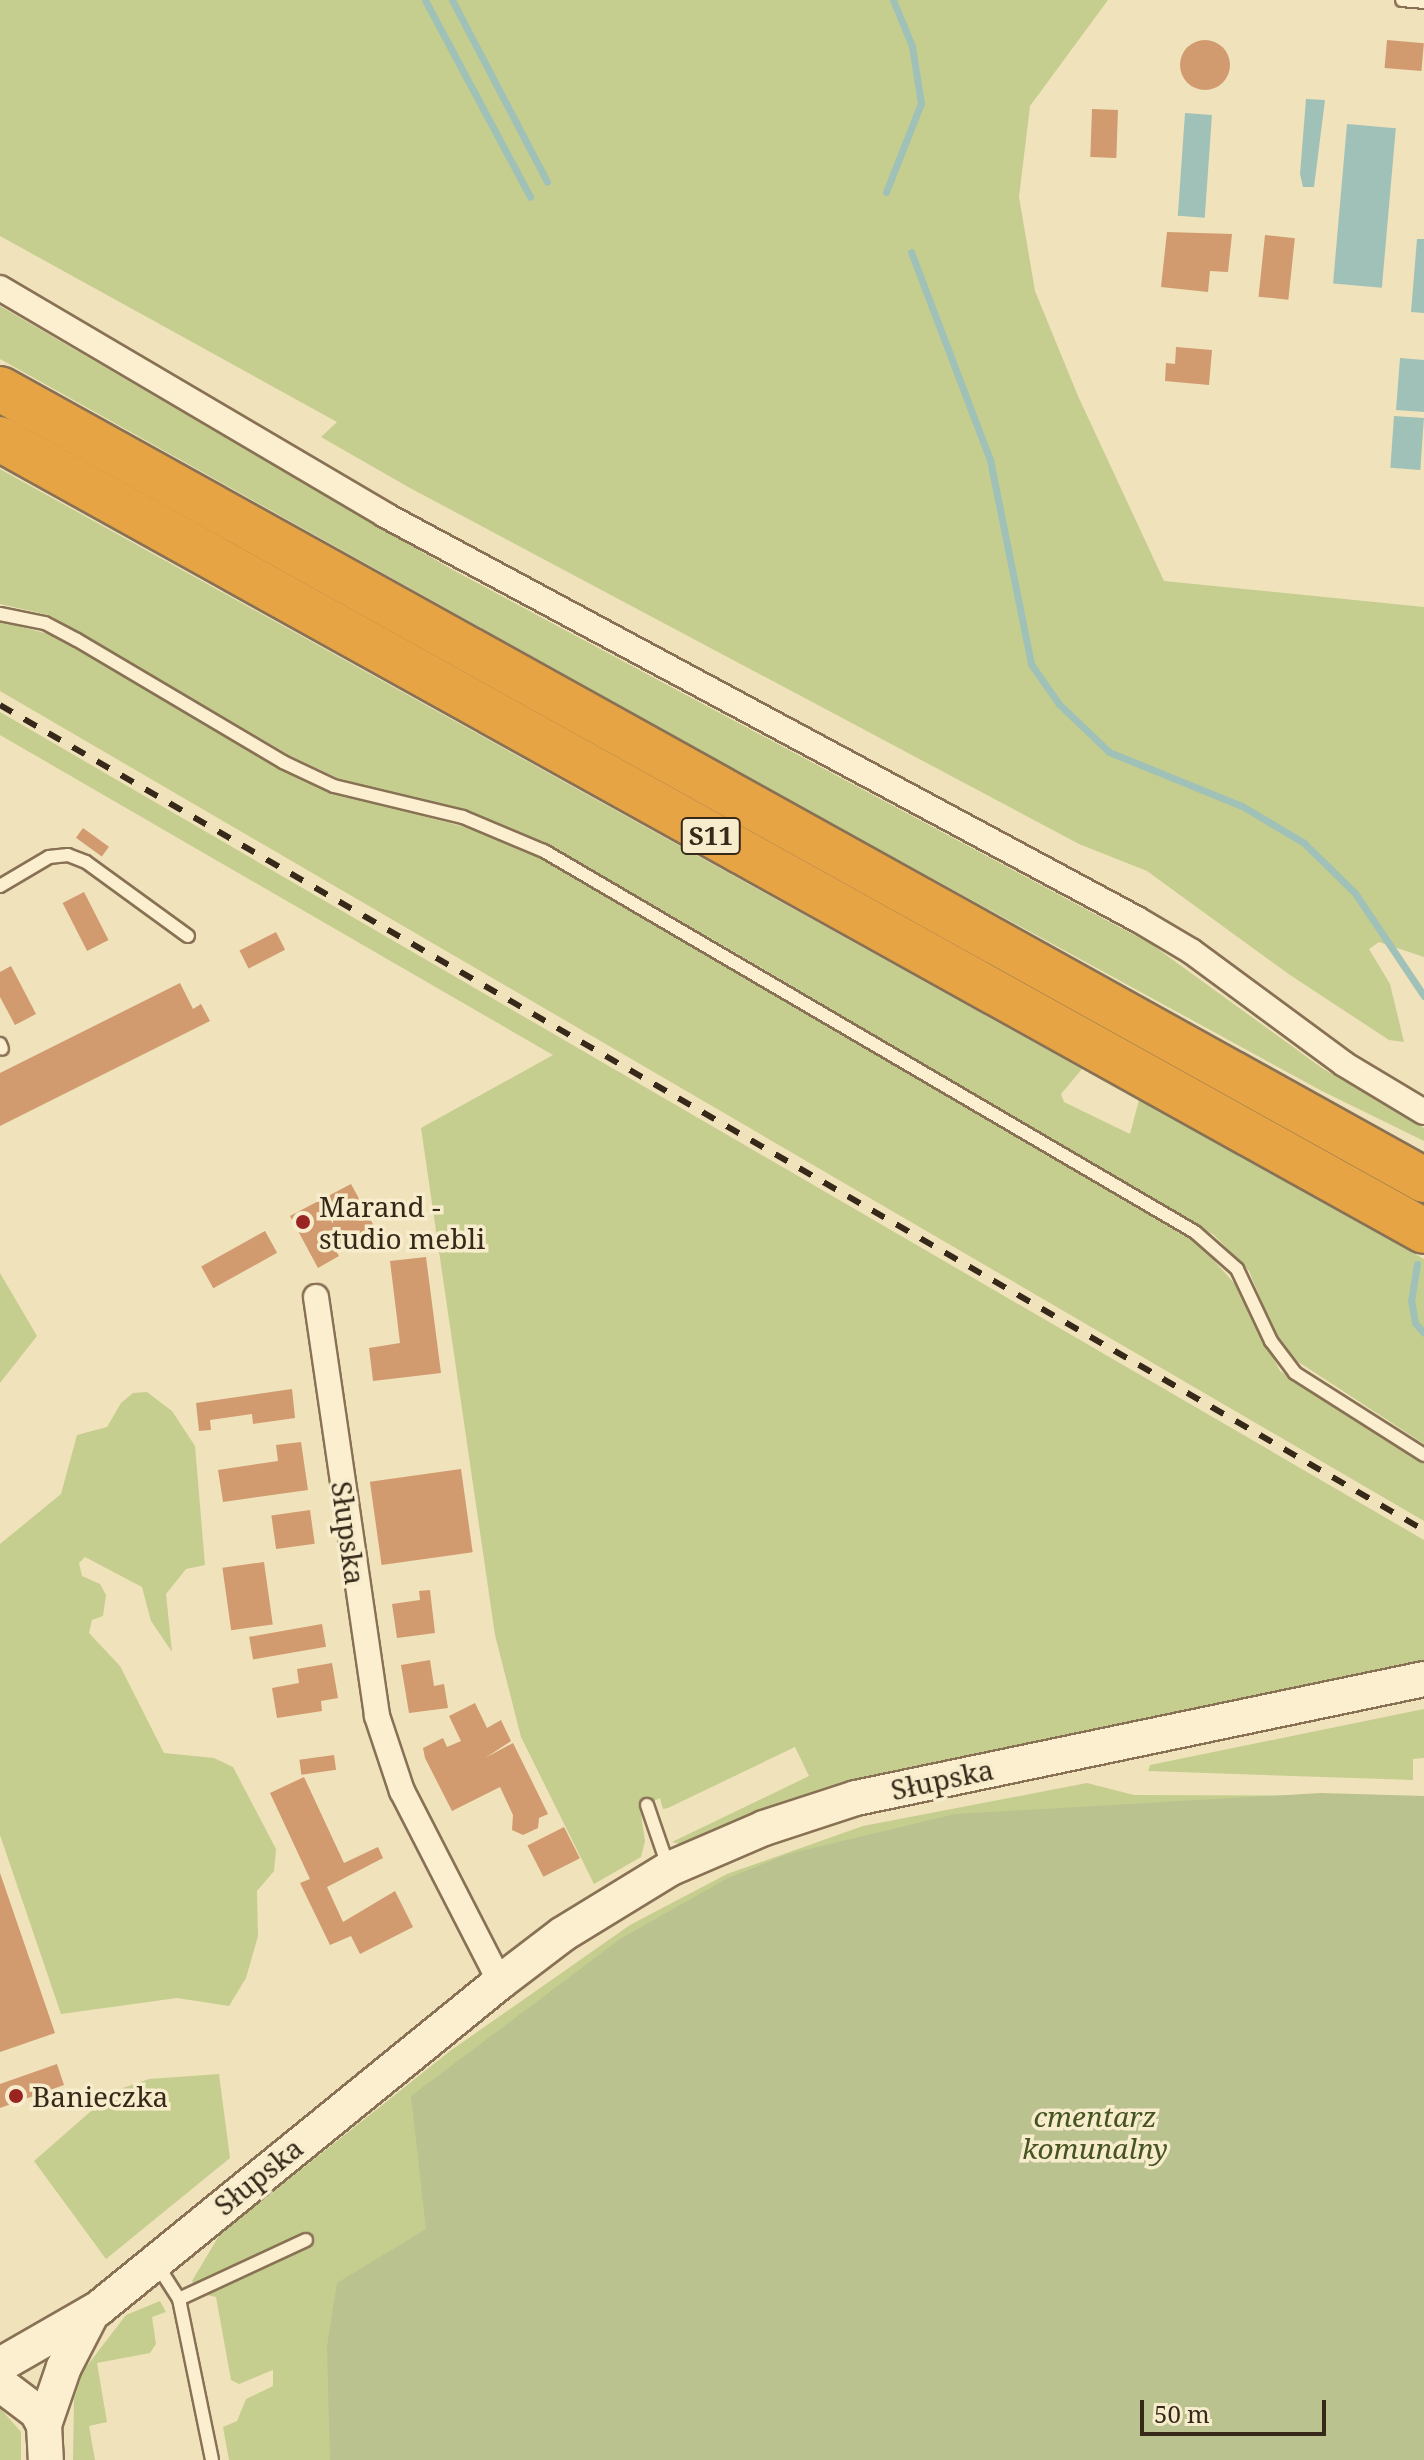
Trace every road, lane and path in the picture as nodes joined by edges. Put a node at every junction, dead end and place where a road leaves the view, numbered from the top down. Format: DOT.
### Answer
graph roads {
  1 [pos="1402,0"];
  2 [pos="1424,2"];
  3 [pos="0,288"];
  4 [pos="0,389"];
  5 [pos="0,439"];
  6 [pos="0,614"];
  7 [pos="0,886"];
  8 [pos="188,936"];
  9 [pos="1424,1112"];
  10 [pos="1424,1180"];
  11 [pos="1424,1231"];
  12 [pos="316,1297"];
  13 [pos="1424,1455"];
  14 [pos="1424,1679"];
  15 [pos="647,1805"];
  16 [pos="669,1869"];
  17 [pos="500,1982"];
  18 [pos="306,2240"];
  19 [pos="154,2260"];
  20 [pos="179,2299"];
  21 [pos="92,2313"];
  22 [pos="0,2365"];
  23 [pos="0,2384"];
  24 [pos="44,2425"];
  25 [pos="46,2460"];
  26 [pos="212,2460"];
  1 -- 2 [label="lane"];
  3 -- 9 [label="street"];
  4 -- 10 [label="highway, S11"];
  5 -- 11 [label="highway, S11"];
  6 -- 13 [label="lane"];
  7 -- 8 [label="lane"];
  12 -- 17 [label="street, Słupska"];
  14 -- 16 [label="main road, Słupska"];
  15 -- 16 [label="lane"];
  16 -- 17 [label="main road, Słupska"];
  17 -- 19 [label="main road, Słupska"];
  18 -- 20 [label="lane"];
  19 -- 20 [label="lane"];
  19 -- 21 [label="main road, Słupska"];
  20 -- 26 [label="lane"];
  21 -- 22 [label="main road, Słupska"];
  21 -- 24 [label="main road, Słupska"];
  23 -- 24 [label="main road"];
  24 -- 25 [label="main road"];
}
